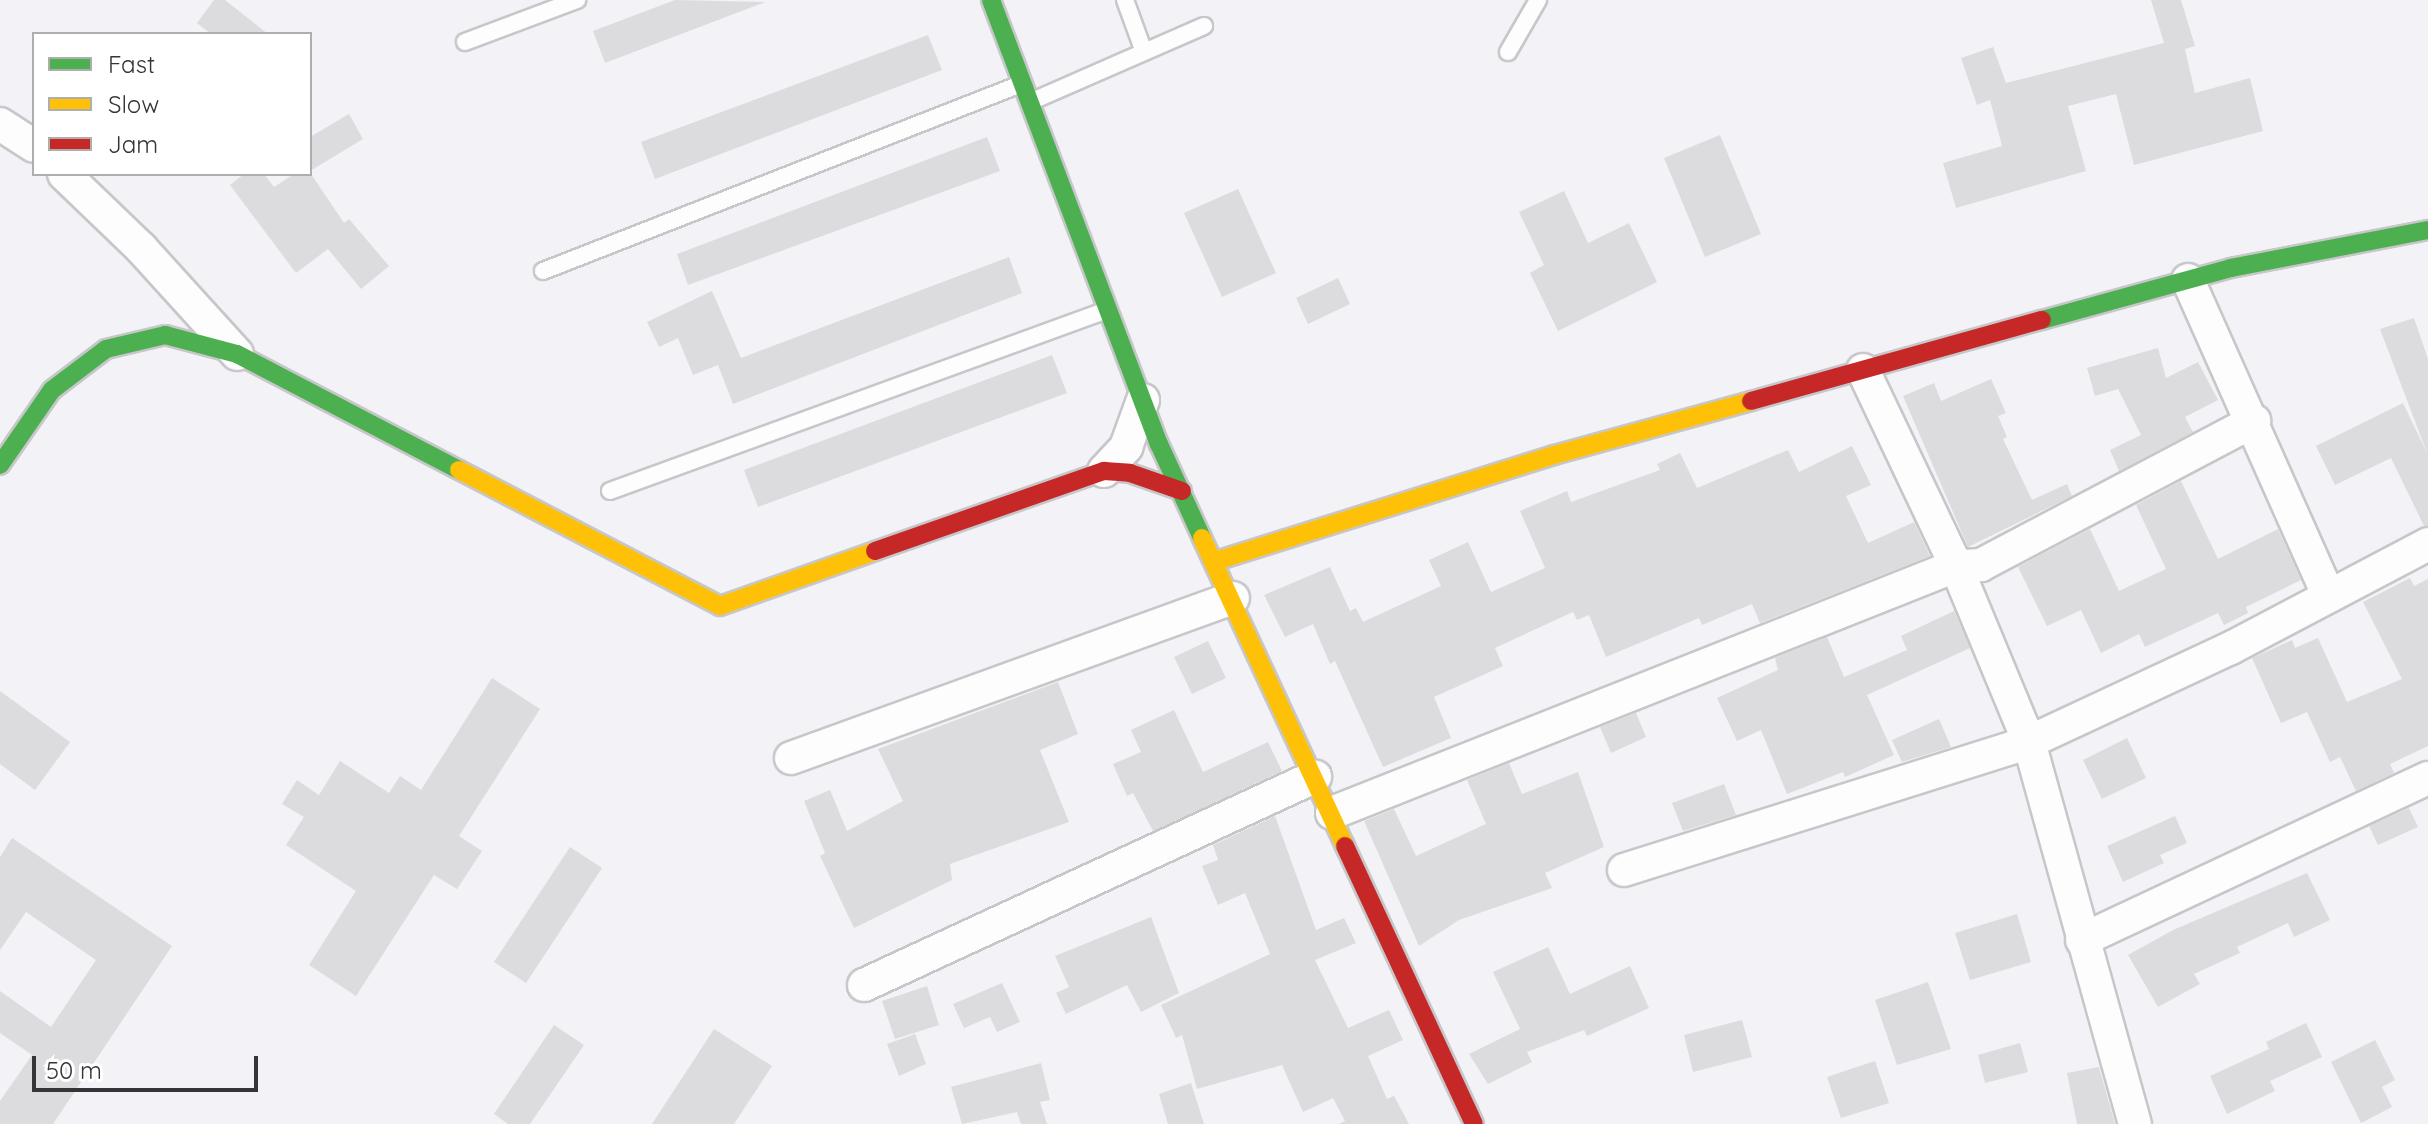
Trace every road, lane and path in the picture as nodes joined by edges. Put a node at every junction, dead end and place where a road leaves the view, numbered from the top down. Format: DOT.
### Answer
graph roads {
  1 [pos="577,0"];
  2 [pos="991,0"];
  3 [pos="1125,0"];
  4 [pos="1538,0"];
  5 [pos="1204,26"];
  6 [pos="465,42"];
  7 [pos="1144,52"];
  8 [pos="1508,52"];
  9 [pos="1023,83"];
  10 [pos="1030,102"];
  11 [pos="0,124"];
  12 [pos="32,145"];
  13 [pos="66,176"];
  14 [pos="2428,230"];
  15 [pos="543,271"];
  16 [pos="2188,280"];
  17 [pos="1108,310"];
  18 [pos="237,354"];
  19 [pos="1863,370"];
  20 [pos="1143,400"];
  21 [pos="2254,421"];
  22 [pos="0,465"];
  23 [pos="1104,471"];
  24 [pos="610,491"];
  25 [pos="1182,491"];
  26 [pos="2428,544"];
  27 [pos="1216,561"];
  28 [pos="1956,566"];
  29 [pos="2329,596"];
  30 [pos="1233,598"];
  31 [pos="2029,742"];
  32 [pos="791,758"];
  33 [pos="1315,777"];
  34 [pos="2428,778"];
  35 [pos="1332,813"];
  36 [pos="1624,870"];
  37 [pos="2082,940"];
  38 [pos="864,985"];
  39 [pos="1474,1124"];
  40 [pos="2135,1124"];
  1 -- 6 [label="lane"];
  2 -- 9 [label="street"];
  3 -- 7 [label="lane"];
  4 -- 8 [label="lane"];
  5 -- 7 [label="lane"];
  7 -- 10 [label="lane"];
  9 -- 10 [label="street"];
  9 -- 15 [label="lane"];
  10 -- 17 [label="street"];
  11 -- 12 [label="street"];
  13 -- 18 [label="street"];
  14 -- 16 [label="street"];
  16 -- 19 [label="street"];
  16 -- 21 [label="street"];
  17 -- 20 [label="street"];
  17 -- 24 [label="lane"];
  18 -- 22 [label="street"];
  18 -- 23 [label="street"];
  19 -- 27 [label="street"];
  19 -- 28 [label="street"];
  20 -- 23 [label="street"];
  20 -- 25 [label="street"];
  21 -- 28 [label="street"];
  21 -- 29 [label="street"];
  23 -- 25 [label="street"];
  25 -- 27 [label="street"];
  26 -- 29 [label="street"];
  27 -- 30 [label="street"];
  28 -- 31 [label="street"];
  28 -- 35 [label="street"];
  29 -- 31 [label="street"];
  30 -- 32 [label="street"];
  30 -- 33 [label="street"];
  31 -- 36 [label="street"];
  31 -- 37 [label="street"];
  33 -- 35 [label="street"];
  33 -- 38 [label="street"];
  34 -- 37 [label="street"];
  35 -- 39 [label="street"];
  37 -- 40 [label="street"];
}
